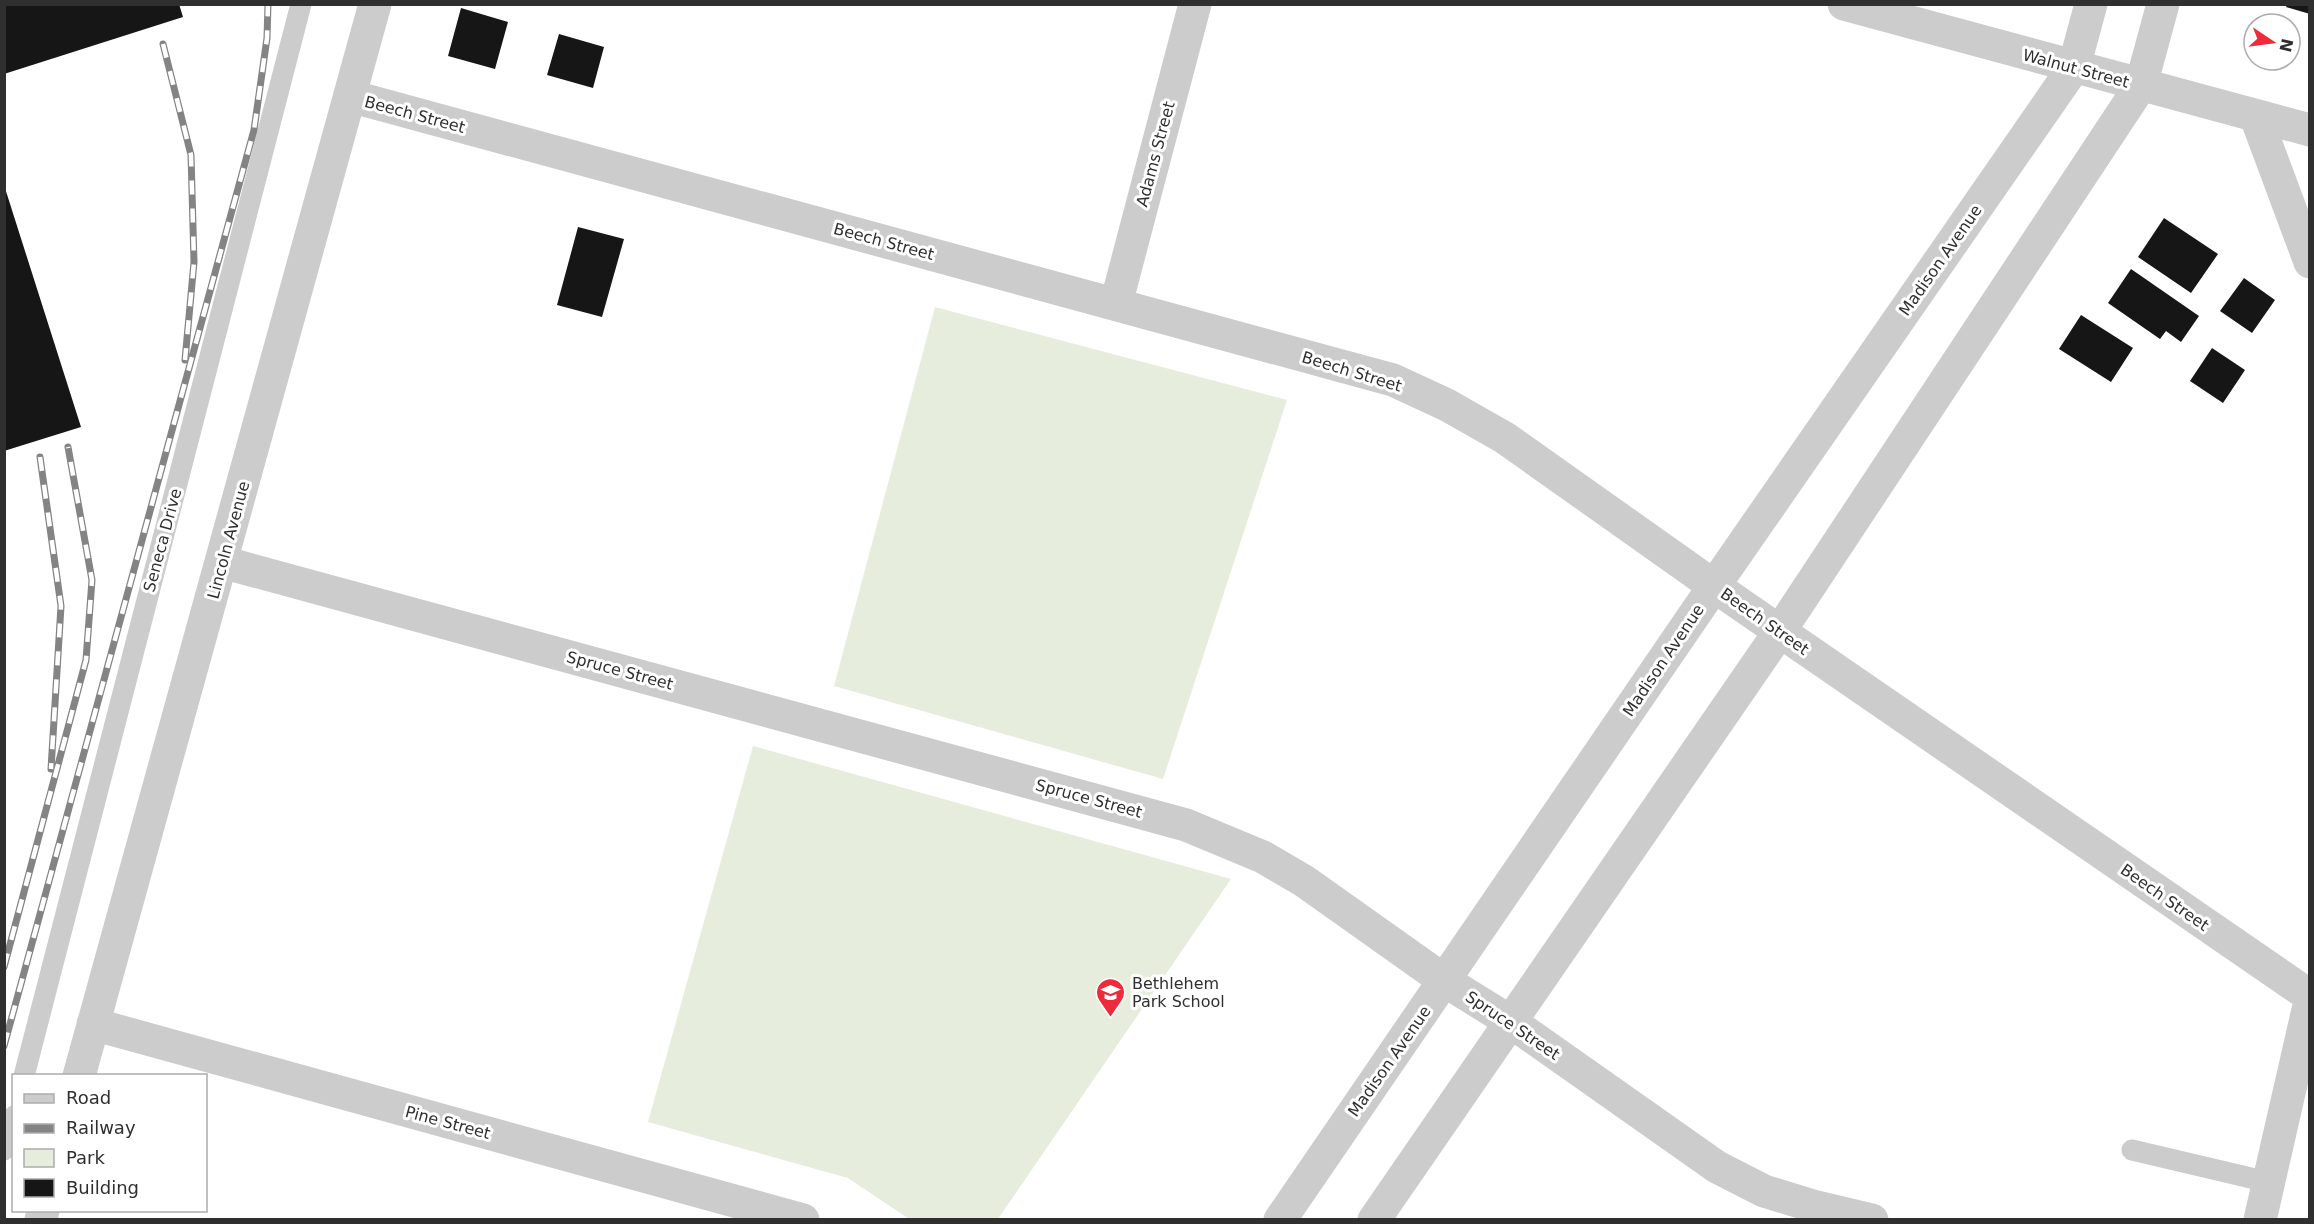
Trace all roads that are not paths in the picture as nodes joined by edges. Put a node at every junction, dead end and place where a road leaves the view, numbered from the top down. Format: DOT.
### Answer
graph roads {
  1 [pos="301,4"];
  2 [pos="375,4"];
  3 [pos="1195,4"];
  4 [pos="1844,4"];
  5 [pos="2091,4"];
  6 [pos="2163,4"];
  7 [pos="2073,67"];
  8 [pos="2141,85"];
  9 [pos="350,96"];
  10 [pos="2256,117"];
  11 [pos="2310,130"];
  12 [pos="2310,262"];
  13 [pos="1116,304"];
  14 [pos="222,561"];
  15 [pos="1714,586"];
  16 [pos="1780,631"];
  17 [pos="1444,981"];
  18 [pos="2310,996"];
  19 [pos="2310,1001"];
  20 [pos="1511,1022"];
  21 [pos="93,1024"];
  22 [pos="25,1074"];
  23 [pos="80,1074"];
  24 [pos="12,1123"];
  25 [pos="4,1150"];
  26 [pos="2132,1150"];
  27 [pos="2268,1182"];
  28 [pos="803,1220"];
  29 [pos="1280,1220"];
  30 [pos="1374,1220"];
  31 [pos="1872,1220"];
  32 [pos="2260,1220"];
  1 -- 22 [label="lane, Seneca Drive"];
  2 -- 9 [label="street, Lincoln Avenue"];
  3 -- 13 [label="street, Adams Street"];
  4 -- 7 [label="street, Walnut Street"];
  5 -- 7 [label="street, Madison Avenue"];
  6 -- 8 [label="street"];
  7 -- 8 [label="street, Walnut Street"];
  7 -- 15 [label="street, Madison Avenue"];
  8 -- 10 [label="street, Walnut Street"];
  8 -- 16 [label="street"];
  9 -- 13 [label="street, Beech Street"];
  9 -- 14 [label="street, Lincoln Avenue"];
  10 -- 11 [label="street, Walnut Street"];
  10 -- 12 [label="street"];
  13 -- 15 [label="street, Beech Street"];
  14 -- 17 [label="street, Spruce Street"];
  14 -- 21 [label="street, Lincoln Avenue"];
  15 -- 16 [label="street, Beech Street"];
  15 -- 17 [label="street, Madison Avenue"];
  16 -- 18 [label="street, Beech Street"];
  16 -- 20 [label="street"];
  17 -- 20 [label="street, Spruce Street"];
  17 -- 29 [label="street, Madison Avenue"];
  19 -- 27 [label="street"];
  20 -- 30 [label="street"];
  20 -- 31 [label="street, Spruce Street"];
  21 -- 23 [label="street, Lincoln Avenue"];
  21 -- 28 [label="street, Pine Street"];
  24 -- 25 [label="lane"];
  26 -- 27 [label="lane"];
  27 -- 32 [label="street"];
}
